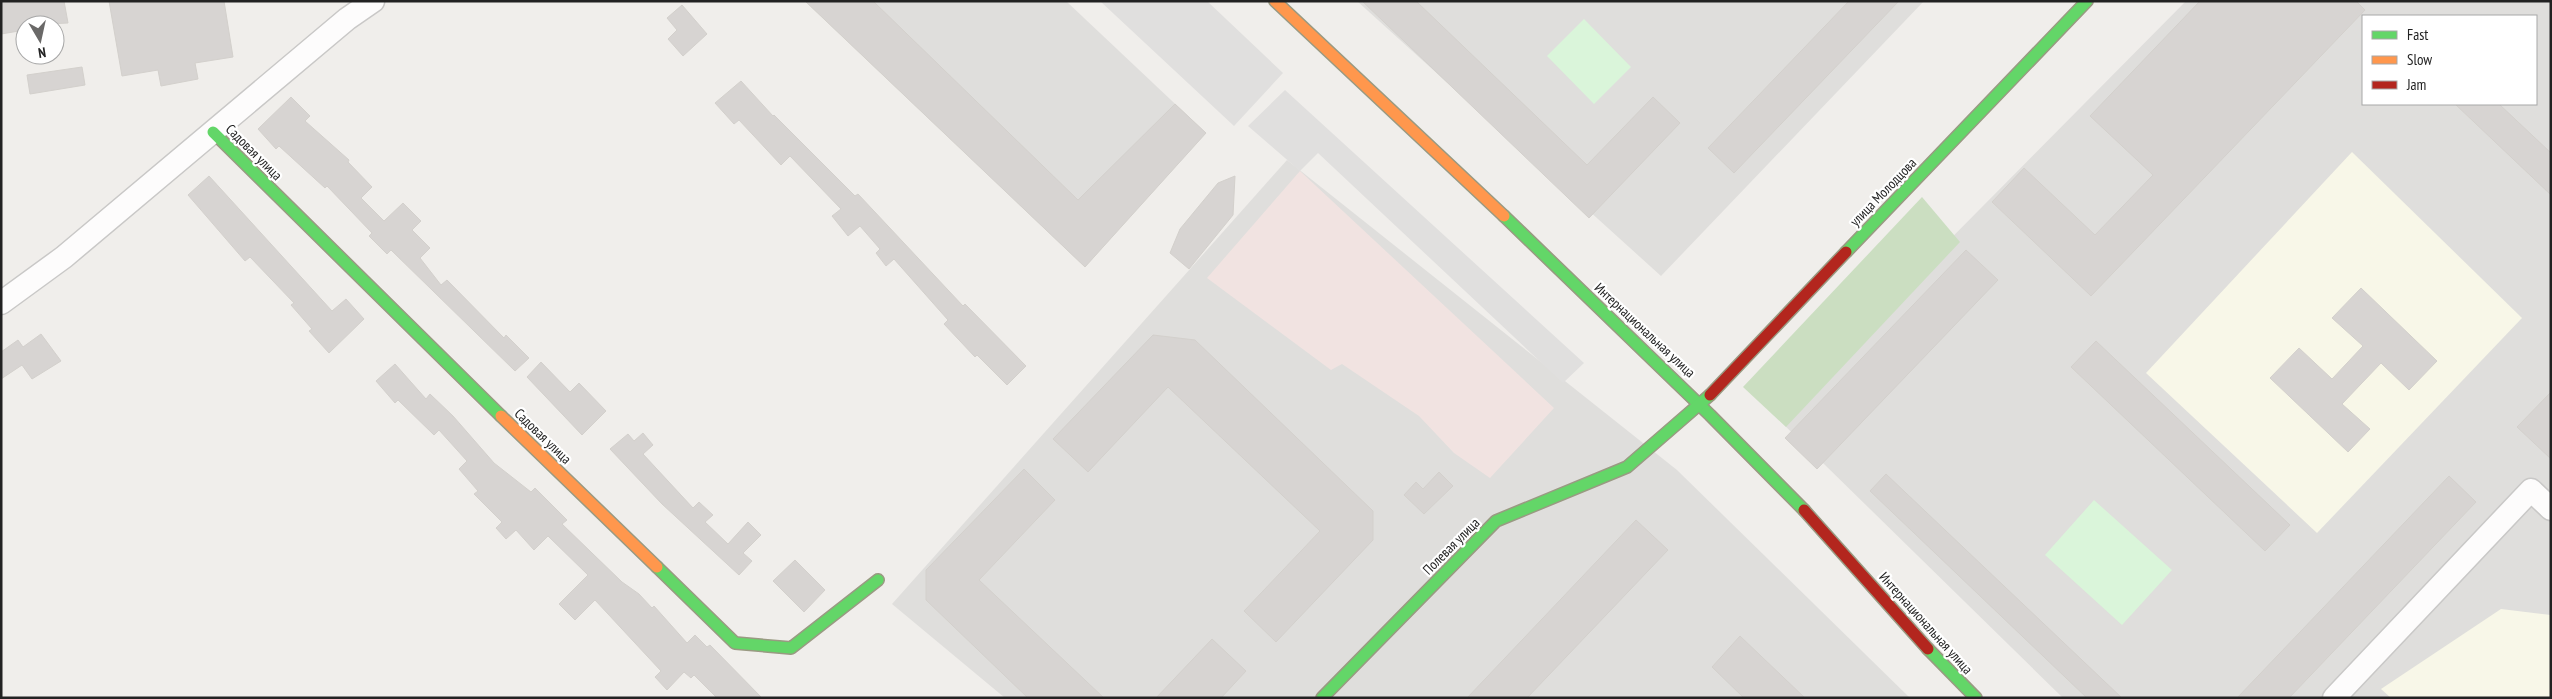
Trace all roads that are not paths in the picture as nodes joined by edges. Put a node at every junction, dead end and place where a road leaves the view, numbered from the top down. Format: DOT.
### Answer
graph roads {
  1 [pos="373,1"];
  2 [pos="1276,1"];
  3 [pos="2087,1"];
  4 [pos="213,132"];
  5 [pos="1,303"];
  6 [pos="1701,404"];
  7 [pos="2551,510"];
  8 [pos="878,580"];
  9 [pos="1322,698"];
  10 [pos="1976,698"];
  11 [pos="2334,698"];
  1 -- 4 [label="street"];
  2 -- 6 [label="street, Интернациональная улица"];
  3 -- 6 [label="street, улица Молодцова"];
  4 -- 5 [label="street"];
  4 -- 8 [label="street, Садовая улица"];
  6 -- 9 [label="street, Полевая улица"];
  6 -- 10 [label="street, Интернациональная улица"];
  7 -- 11 [label="street"];
}
